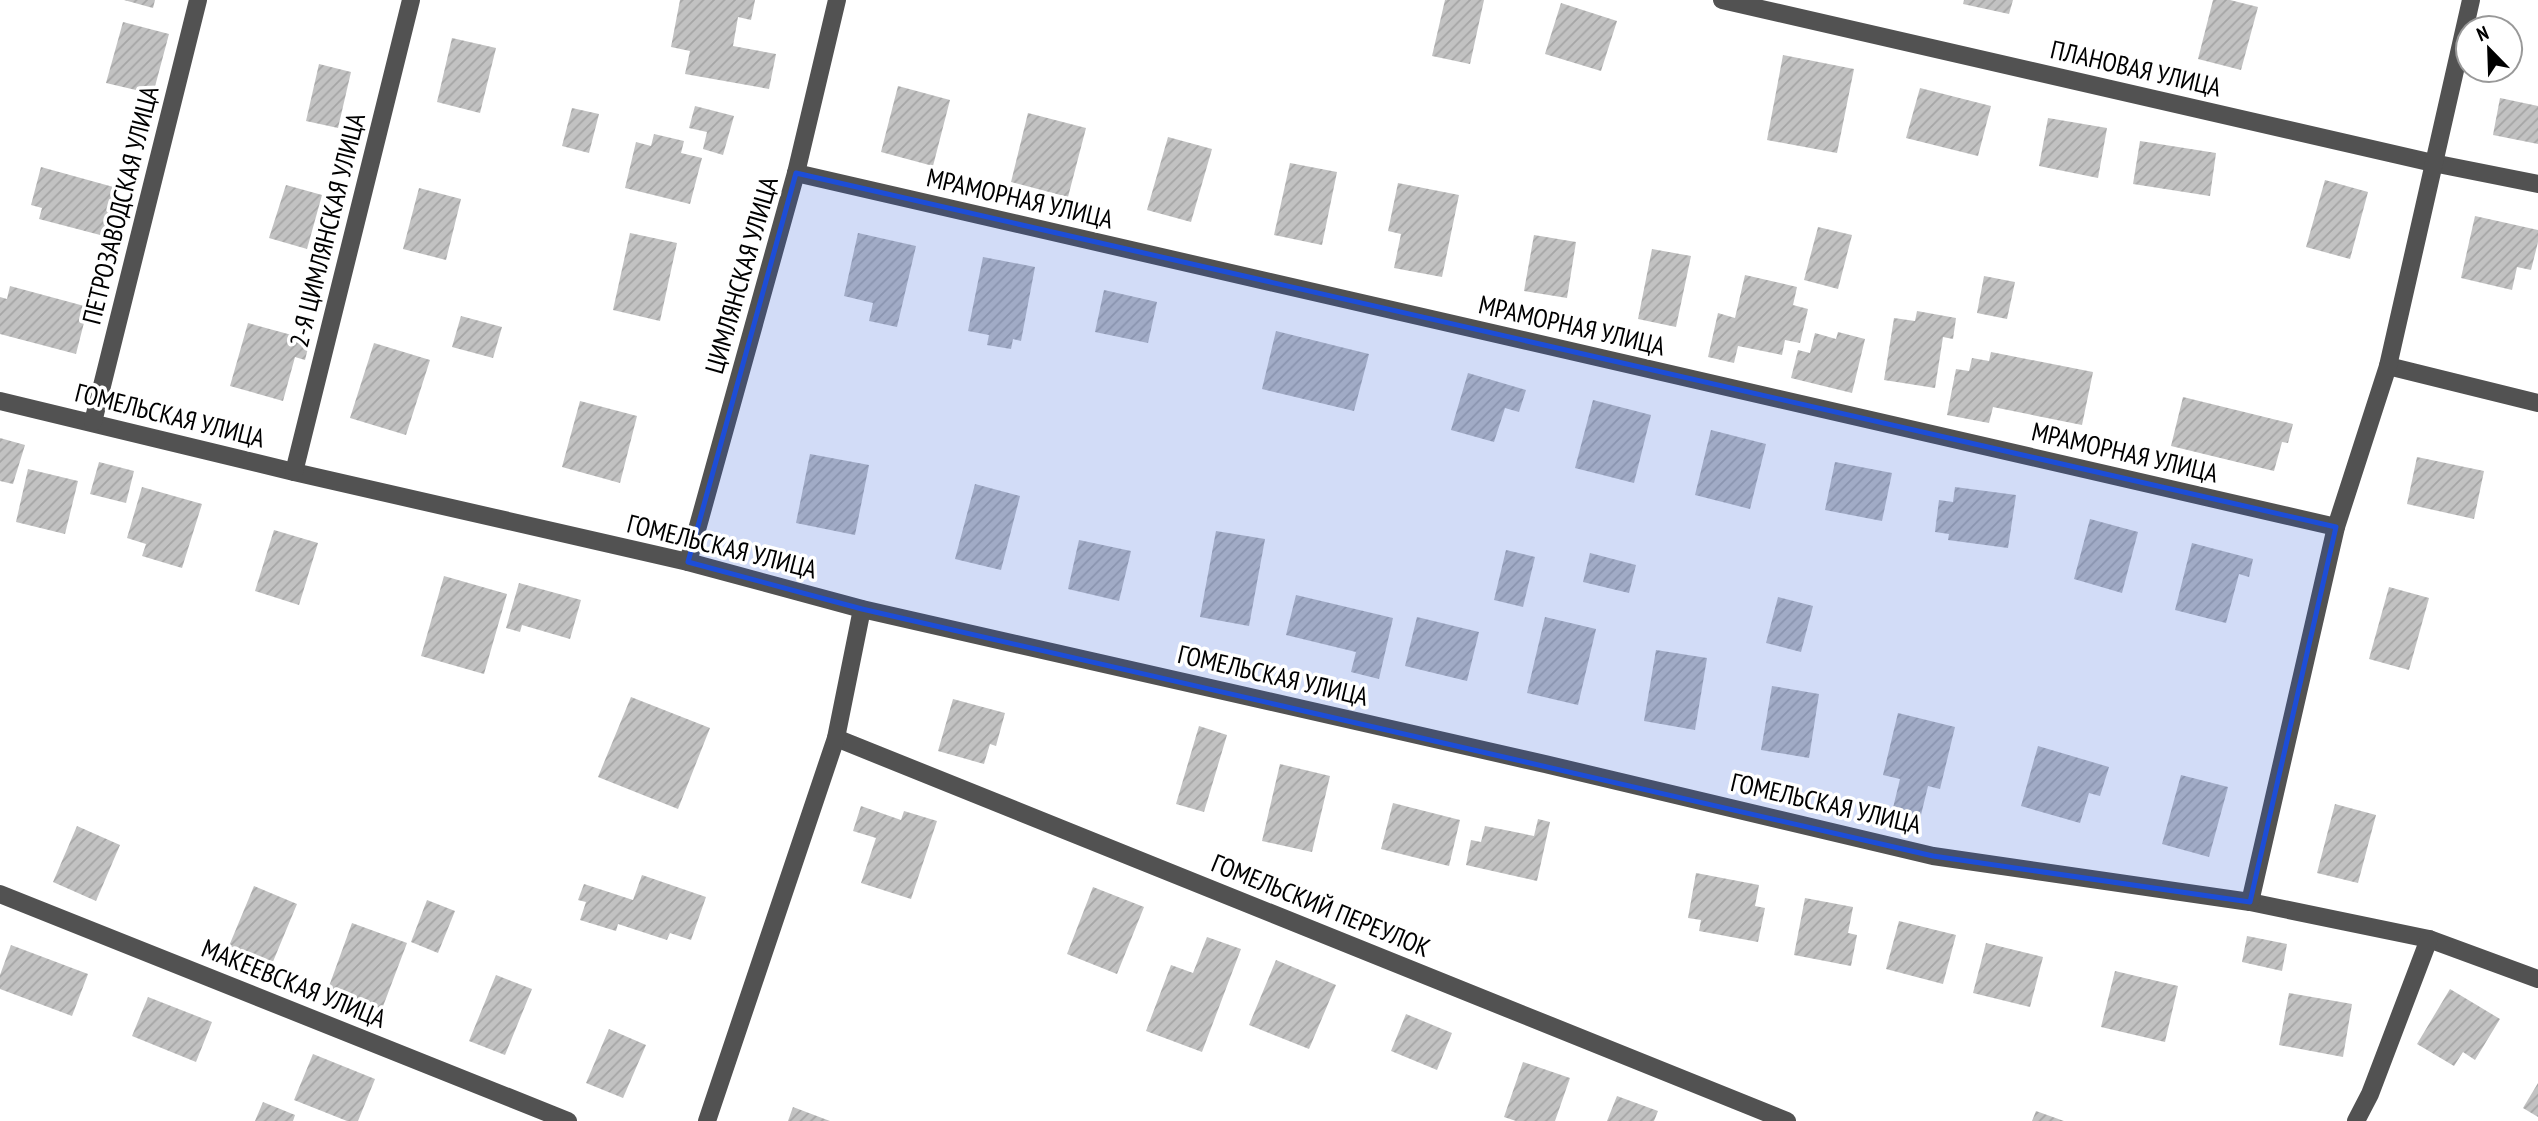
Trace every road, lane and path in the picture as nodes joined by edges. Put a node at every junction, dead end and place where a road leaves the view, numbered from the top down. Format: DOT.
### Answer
graph roads {
  1 [pos="198,0"];
  2 [pos="411,0"];
  3 [pos="837,0"];
  4 [pos="1722,0"];
  5 [pos="2471,0"];
  6 [pos="2433,163"];
  7 [pos="796,173"];
  8 [pos="2538,184"];
  9 [pos="2388,366"];
  10 [pos="0,401"];
  11 [pos="2538,403"];
  12 [pos="93,422"];
  13 [pos="294,472"];
  14 [pos="2336,527"];
  15 [pos="688,562"];
  16 [pos="862,609"];
  17 [pos="836,738"];
  18 [pos="0,894"];
  19 [pos="2250,902"];
  20 [pos="2429,939"];
  21 [pos="2538,979"];
  22 [pos="568,1121"];
  23 [pos="707,1121"];
  24 [pos="1787,1121"];
  25 [pos="2356,1121"];
  1 -- 12 [label="street, ПЕТРОЗАВОДСКАЯ УЛИЦА"];
  2 -- 13 [label="street, 2-Я ЦИМЛЯНСКАЯ УЛИЦА"];
  3 -- 7 [label="street, ЦИМЛЯНСКАЯ УЛИЦА"];
  4 -- 6 [label="street, ПЛАНОВАЯ УЛИЦА"];
  5 -- 6 [label="street"];
  6 -- 8 [label="street, ПЛАНОВАЯ УЛИЦА"];
  6 -- 9 [label="street"];
  7 -- 14 [label="street, МРАМОРНАЯ УЛИЦА"];
  7 -- 15 [label="street, ЦИМЛЯНСКАЯ УЛИЦА"];
  9 -- 11 [label="street"];
  9 -- 14 [label="street"];
  10 -- 12 [label="street, ГОМЕЛЬСКАЯ УЛИЦА"];
  12 -- 13 [label="street, ГОМЕЛЬСКАЯ УЛИЦА"];
  13 -- 15 [label="street, ГОМЕЛЬСКАЯ УЛИЦА"];
  14 -- 19 [label="street"];
  15 -- 16 [label="street, ГОМЕЛЬСКАЯ УЛИЦА"];
  16 -- 17 [label="street"];
  16 -- 19 [label="street, ГОМЕЛЬСКАЯ УЛИЦА"];
  17 -- 23 [label="street"];
  17 -- 24 [label="street, ГОМЕЛЬСКИЙ ПЕРЕУЛОК"];
  18 -- 22 [label="street, МАКЕЕВСКАЯ УЛИЦА"];
  19 -- 20 [label="street, ГОМЕЛЬСКАЯ УЛИЦА"];
  20 -- 21 [label="street, ГОМЕЛЬСКАЯ УЛИЦА"];
  20 -- 25 [label="street"];
}
